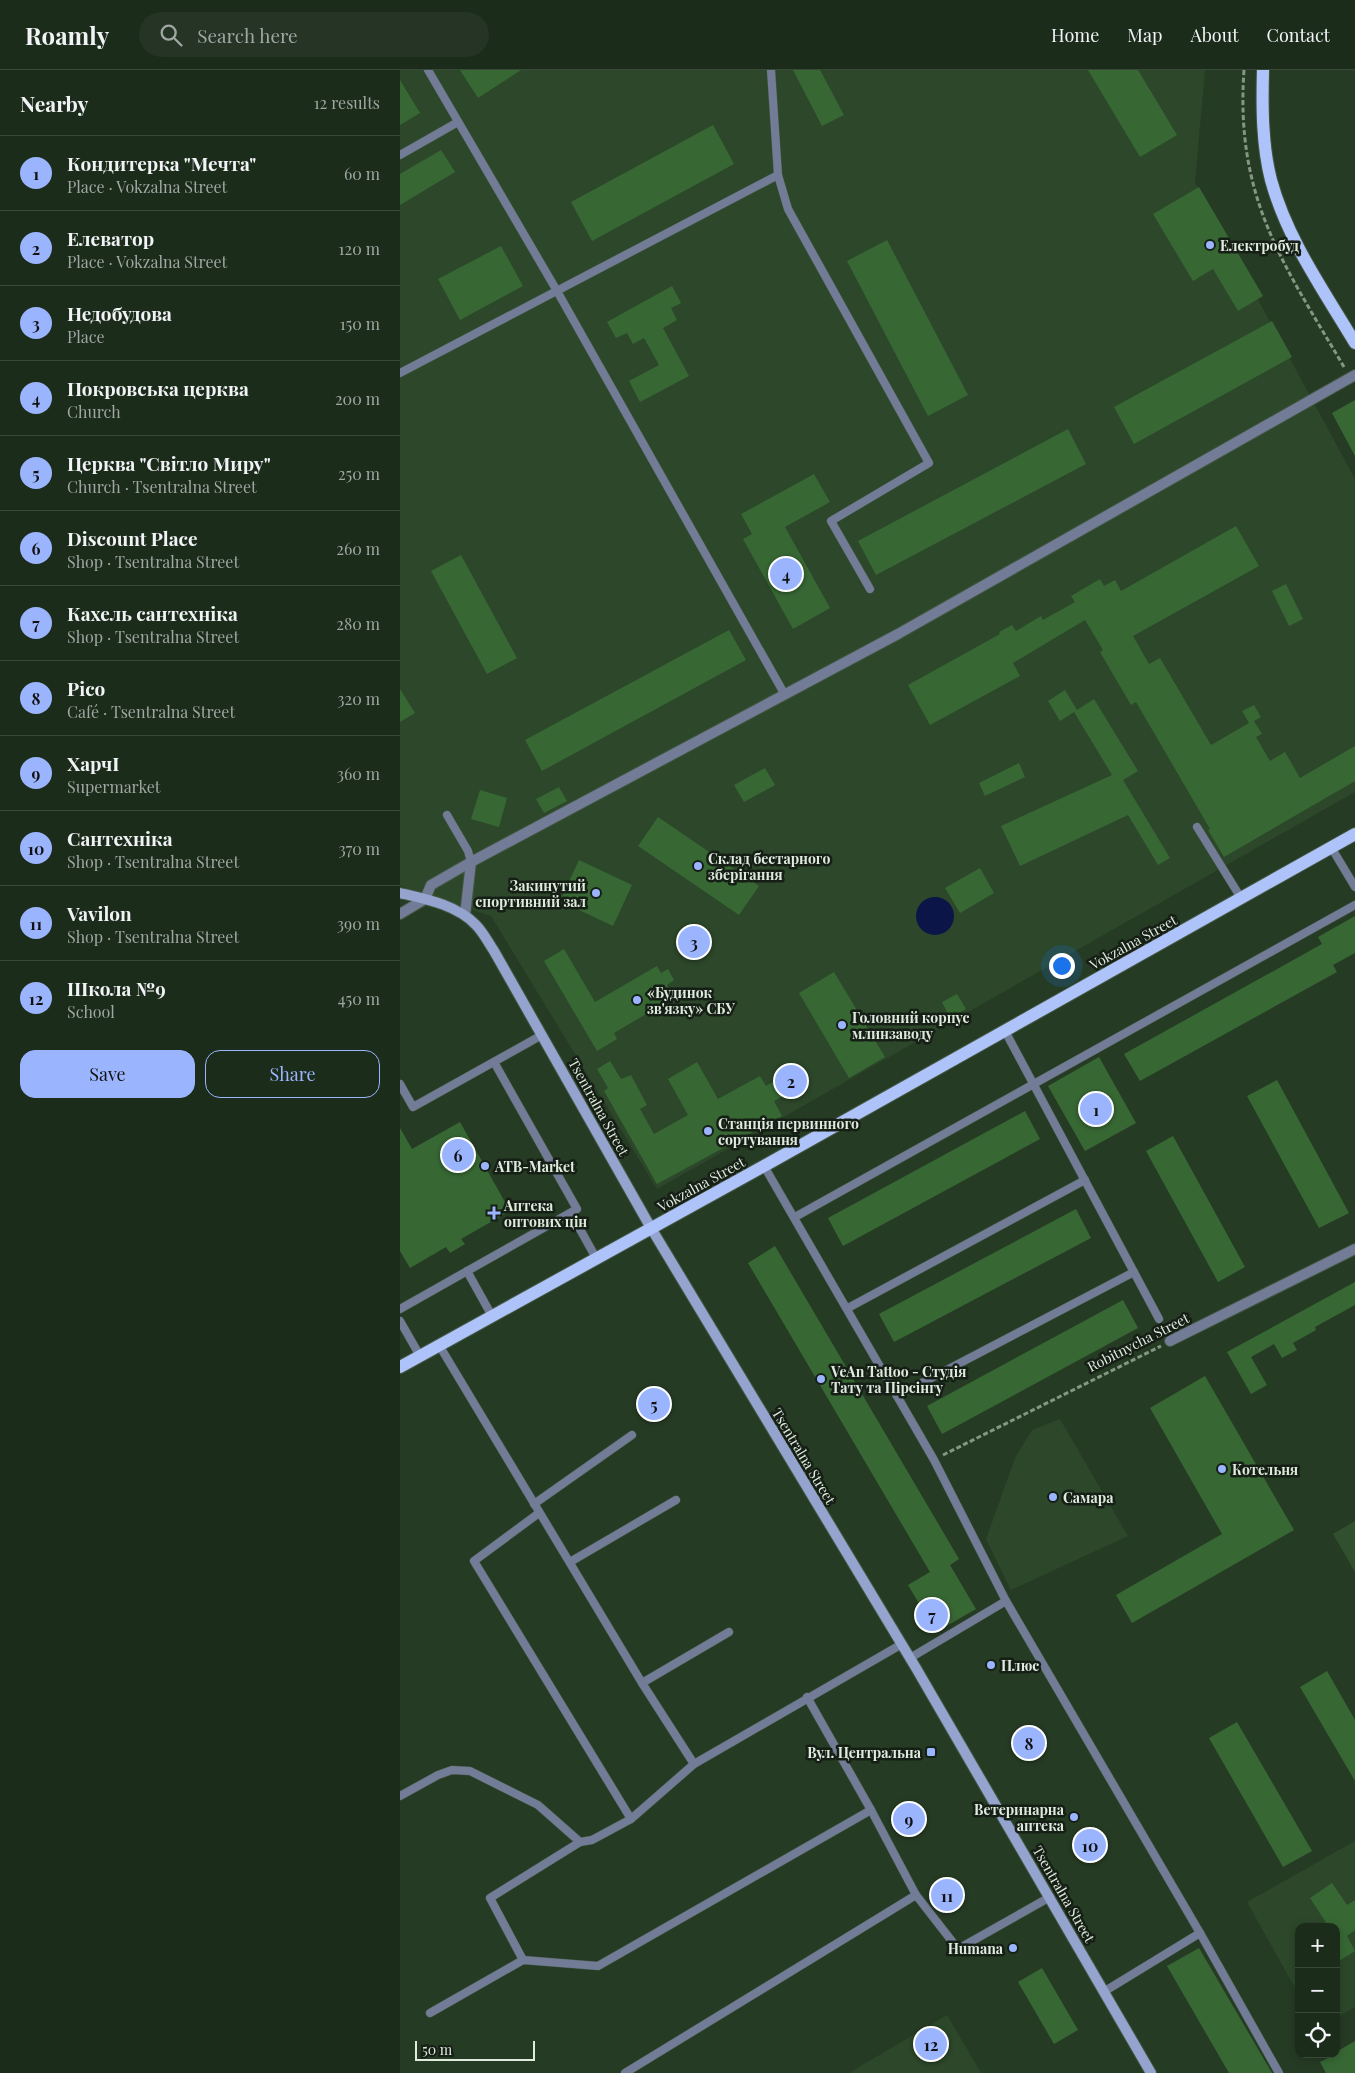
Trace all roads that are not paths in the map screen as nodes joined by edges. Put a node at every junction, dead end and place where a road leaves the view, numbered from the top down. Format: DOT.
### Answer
graph roads {
  1 [pos="428,70"];
  2 [pos="771,70"];
  3 [pos="1263,70"];
  4 [pos="458,122"];
  5 [pos="400,155"];
  6 [pos="778,175"];
  7 [pos="557,291"];
  8 [pos="1355,343"];
  9 [pos="400,373"];
  10 [pos="1355,375"];
  11 [pos="870,589"];
  12 [pos="785,695"];
  13 [pos="447,815"];
  14 [pos="1197,827"];
  15 [pos="1355,834"];
  16 [pos="1332,847"];
  17 [pos="471,862"];
  18 [pos="1355,886"];
  19 [pos="400,893"];
  20 [pos="1241,898"];
  21 [pos="425,899"];
  22 [pos="1355,905"];
  23 [pos="400,914"];
  24 [pos="465,915"];
  25 [pos="1005,1031"];
  26 [pos="542,1035"];
  27 [pos="494,1062"];
  28 [pos="400,1084"];
  29 [pos="1033,1086"];
  30 [pos="764,1166"];
  31 [pos="1085,1180"];
  32 [pos="571,1213"];
  33 [pos="795,1217"];
  34 [pos="651,1228"];
  35 [pos="1355,1249"];
  36 [pos="596,1258"];
  37 [pos="466,1271"];
  38 [pos="1134,1272"];
  39 [pos="848,1308"];
  40 [pos="400,1309"];
  41 [pos="492,1316"];
  42 [pos="1159,1319"];
  43 [pos="400,1321"];
  44 [pos="1170,1341"];
  45 [pos="439,1345"];
  46 [pos="420,1356"];
  47 [pos="400,1367"];
  48 [pos="897,1396"];
  49 [pos="632,1435"];
  50 [pos="676,1500"];
  51 [pos="534,1504"];
  52 [pos="539,1513"];
  53 [pos="570,1562"];
  54 [pos="1006,1601"];
  55 [pos="728,1632"];
  56 [pos="902,1644"];
  57 [pos="910,1658"];
  58 [pos="642,1683"];
  59 [pos="807,1697"];
  60 [pos="694,1764"];
  61 [pos="400,1796"];
  62 [pos="871,1810"];
  63 [pos="631,1819"];
  64 [pos="580,1842"];
  65 [pos="916,1896"];
  66 [pos="1050,1897"];
  67 [pos="1200,1933"];
  68 [pos="523,1960"];
  69 [pos="1105,1991"];
  70 [pos="430,2013"];
  71 [pos="625,2073"];
  72 [pos="1151,2073"];
  73 [pos="1279,2073"];
  1 -- 4 [label="lane"];
  2 -- 6 [label="lane"];
  3 -- 8 [label="main road"];
  4 -- 5 [label="lane"];
  4 -- 7 [label="lane"];
  6 -- 7 [label="lane"];
  6 -- 11 [label="lane"];
  7 -- 9 [label="lane"];
  7 -- 12 [label="lane"];
  10 -- 12 [label="street"];
  12 -- 17 [label="street"];
  13 -- 17 [label="lane"];
  14 -- 20 [label="lane"];
  15 -- 16 [label="main road, Vokzalna Street"];
  16 -- 18 [label="lane"];
  16 -- 20 [label="main road, Vokzalna Street"];
  17 -- 21 [label="street"];
  17 -- 24 [label="street"];
  19 -- 21 [label="street, Tsentralna Street"];
  20 -- 25 [label="main road, Vokzalna Street"];
  21 -- 23 [label="street"];
  21 -- 24 [label="street, Tsentralna Street"];
  22 -- 29 [label="lane"];
  24 -- 26 [label="street, Tsentralna Street"];
  25 -- 29 [label="lane"];
  25 -- 30 [label="main road, Vokzalna Street"];
  26 -- 27 [label="lane"];
  26 -- 34 [label="street, Tsentralna Street"];
  27 -- 28 [label="lane"];
  27 -- 32 [label="lane"];
  29 -- 31 [label="lane"];
  29 -- 33 [label="lane"];
  30 -- 33 [label="lane"];
  30 -- 34 [label="main road, Vokzalna Street"];
  31 -- 38 [label="lane"];
  31 -- 39 [label="lane"];
  32 -- 36 [label="lane"];
  32 -- 37 [label="lane"];
  33 -- 39 [label="lane"];
  34 -- 36 [label="main road, Vokzalna Street"];
  34 -- 56 [label="street, Tsentralna Street"];
  35 -- 44 [label="street, Robitnycha Street"];
  36 -- 41 [label="main road, Vokzalna Street"];
  37 -- 40 [label="lane"];
  37 -- 41 [label="lane"];
  38 -- 42 [label="lane"];
  38 -- 48 [label="lane"];
  39 -- 48 [label="lane"];
  41 -- 45 [label="main road, Vokzalna Street"];
  43 -- 46 [label="lane"];
  45 -- 46 [label="main road, Vokzalna Street"];
  45 -- 51 [label="lane"];
  46 -- 47 [label="main road, Vokzalna Street"];
  48 -- 54 [label="lane"];
  49 -- 51 [label="lane"];
  50 -- 53 [label="lane"];
  51 -- 52 [label="lane"];
  52 -- 53 [label="lane"];
  52 -- 63 [label="lane"];
  53 -- 58 [label="lane"];
  54 -- 57 [label="lane"];
  54 -- 67 [label="lane"];
  55 -- 58 [label="lane"];
  56 -- 57 [label="street, Tsentralna Street"];
  56 -- 59 [label="lane"];
  57 -- 66 [label="street, Tsentralna Street"];
  58 -- 60 [label="lane"];
  59 -- 60 [label="lane"];
  59 -- 62 [label="lane"];
  60 -- 63 [label="lane"];
  61 -- 64 [label="lane"];
  62 -- 65 [label="lane"];
  62 -- 68 [label="lane"];
  63 -- 64 [label="lane"];
  64 -- 68 [label="lane"];
  65 -- 66 [label="lane"];
  65 -- 71 [label="lane"];
  66 -- 69 [label="street, Tsentralna Street"];
  67 -- 69 [label="lane"];
  67 -- 73 [label="lane"];
  68 -- 70 [label="lane"];
  69 -- 72 [label="street, Tsentralna Street"];
}
